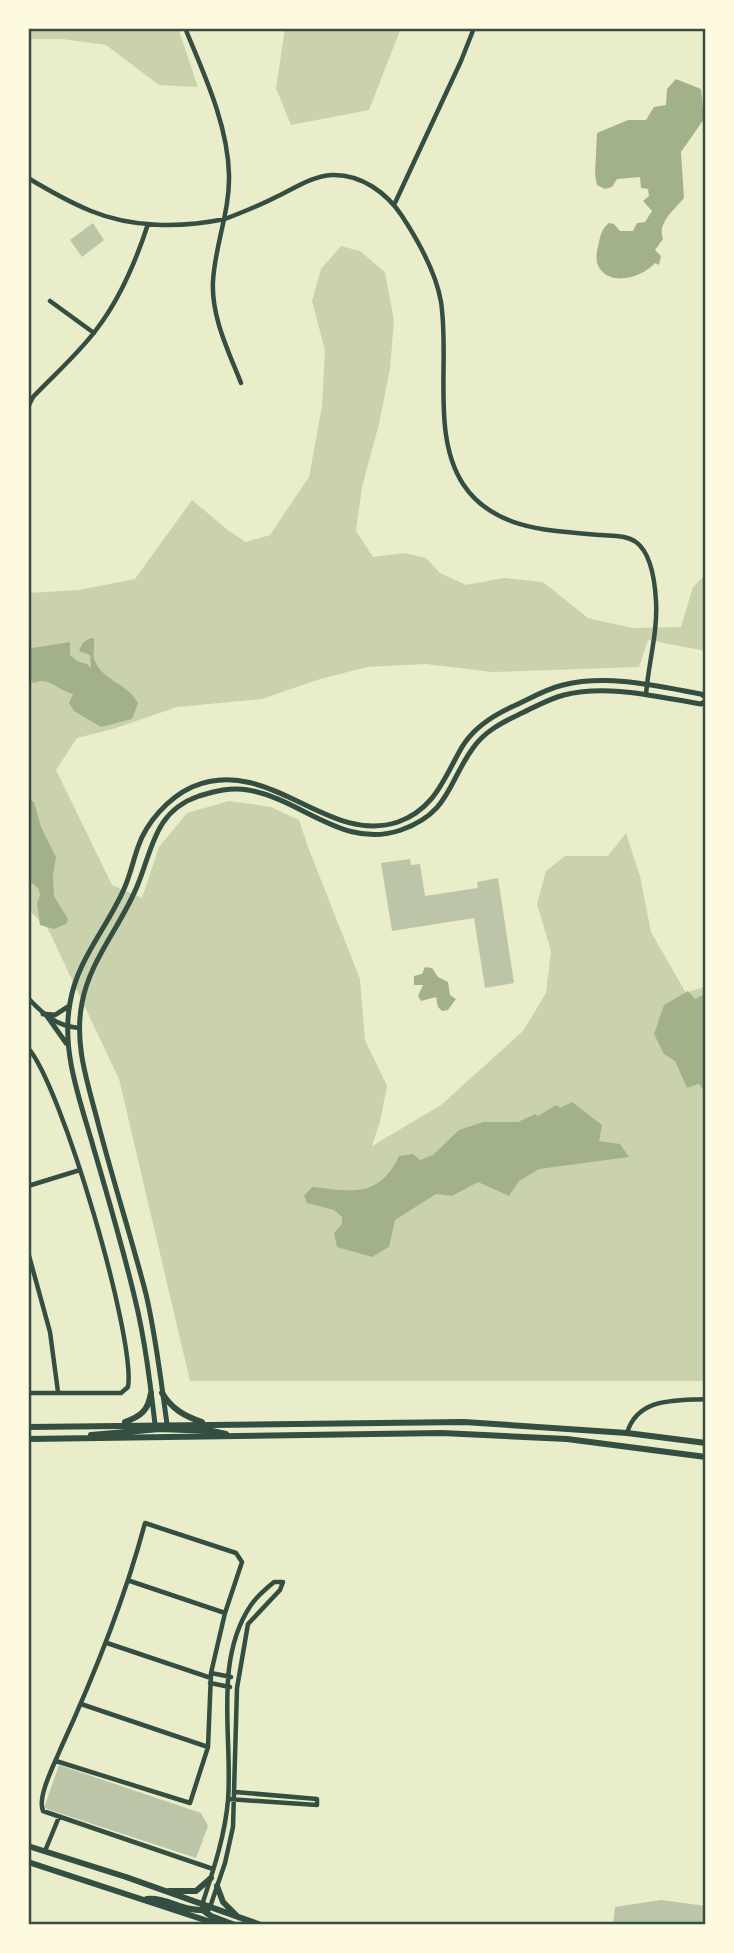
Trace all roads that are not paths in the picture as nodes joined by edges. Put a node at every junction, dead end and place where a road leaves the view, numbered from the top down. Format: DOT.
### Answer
graph roads {
  1 [pos="185,28"];
  2 [pos="474,28"];
  3 [pos="28,178"];
  4 [pos="394,205"];
  5 [pos="225,219"];
  6 [pos="148,224"];
  7 [pos="50,301"];
  8 [pos="94,333"];
  9 [pos="241,383"];
  10 [pos="31,395"];
  11 [pos="28,407"];
  12 [pos="580,682"];
  13 [pos="647,684"];
  14 [pos="580,692"];
  15 [pos="646,695"];
  16 [pos="706,699"];
  17 [pos="28,998"];
  18 [pos="69,1006"];
  19 [pos="45,1015"];
  20 [pos="66,1027"];
  21 [pos="79,1028"];
  22 [pos="68,1046"];
  23 [pos="28,1048"];
  24 [pos="80,1170"];
  25 [pos="28,1186"];
  26 [pos="28,1252"];
  27 [pos="146,1294"];
  28 [pos="135,1298"];
  29 [pos="58,1392"];
  30 [pos="28,1393"];
  31 [pos="151,1393"];
  32 [pos="163,1393"];
  33 [pos="706,1399"];
  34 [pos="167,1424"];
  35 [pos="207,1424"];
  36 [pos="117,1425"];
  37 [pos="28,1427"];
  38 [pos="158,1427"];
  39 [pos="627,1433"];
  40 [pos="238,1436"];
  41 [pos="78,1438"];
  42 [pos="28,1439"];
  43 [pos="706,1443"];
  44 [pos="706,1457"];
  45 [pos="130,1581"];
  46 [pos="225,1613"];
  47 [pos="107,1643"];
  48 [pos="229,1676"];
  49 [pos="211,1678"];
  50 [pos="237,1678"];
  51 [pos="228,1686"];
  52 [pos="237,1688"];
  53 [pos="81,1704"];
  54 [pos="208,1747"];
  55 [pos="56,1760"];
  56 [pos="228,1792"];
  57 [pos="235,1793"];
  58 [pos="228,1799"];
  59 [pos="235,1800"];
  60 [pos="59,1816"];
  61 [pos="28,1846"];
  62 [pos="45,1852"];
  63 [pos="28,1861"];
  64 [pos="213,1869"];
  65 [pos="211,1878"];
  66 [pos="217,1886"];
  67 [pos="160,1890"];
  68 [pos="144,1900"];
  69 [pos="205,1908"];
  70 [pos="243,1920"];
  71 [pos="220,1925"];
  72 [pos="235,1925"];
  73 [pos="261,1925"];
  1 -- 5 [label="street"];
  2 -- 4 [label="street"];
  3 -- 6 [label="street"];
  4 -- 5 [label="street"];
  4 -- 13 [label="street"];
  5 -- 6 [label="street"];
  5 -- 9 [label="street"];
  6 -- 8 [label="street"];
  7 -- 8 [label="street"];
  8 -- 10 [label="street"];
  10 -- 11 [label="street"];
  12 -- 13 [label="street"];
  12 -- 14 [label="street"];
  12 -- 18 [label="street"];
  13 -- 15 [label="street"];
  13 -- 16 [label="street"];
  14 -- 15 [label="street"];
  14 -- 21 [label="street"];
  15 -- 16 [label="street"];
  17 -- 19 [label="street"];
  18 -- 19 [label="street"];
  18 -- 20 [label="street"];
  19 -- 20 [label="street"];
  19 -- 22 [label="street"];
  20 -- 21 [label="street"];
  20 -- 22 [label="street"];
  21 -- 27 [label="street"];
  22 -- 28 [label="street"];
  23 -- 24 [label="street"];
  24 -- 25 [label="street"];
  24 -- 29 [label="street"];
  26 -- 29 [label="street"];
  27 -- 28 [label="street"];
  27 -- 32 [label="street"];
  28 -- 31 [label="street"];
  29 -- 30 [label="street"];
  31 -- 36 [label="main road"];
  31 -- 38 [label="street"];
  32 -- 34 [label="street"];
  32 -- 35 [label="main road"];
  33 -- 39 [label="street"];
  34 -- 35 [label="main road"];
  34 -- 38 [label="main road"];
  35 -- 39 [label="main road"];
  36 -- 37 [label="main road"];
  36 -- 38 [label="main road"];
  38 -- 40 [label="main road"];
  38 -- 41 [label="main road"];
  39 -- 43 [label="main road"];
  40 -- 41 [label="main road"];
  40 -- 44 [label="main road"];
  41 -- 42 [label="main road"];
  45 -- 46 [label="street"];
  45 -- 46 [label="street"];
  45 -- 47 [label="street"];
  46 -- 49 [label="street"];
  47 -- 49 [label="street"];
  47 -- 53 [label="street"];
  48 -- 49 [label="street"];
  48 -- 50 [label="street"];
  48 -- 50 [label="street"];
  48 -- 51 [label="street"];
  49 -- 51 [label="street"];
  49 -- 54 [label="street"];
  50 -- 52 [label="street"];
  51 -- 52 [label="street"];
  51 -- 56 [label="street"];
  52 -- 57 [label="street"];
  53 -- 54 [label="street"];
  53 -- 55 [label="street"];
  54 -- 55 [label="street"];
  55 -- 60 [label="street"];
  56 -- 57 [label="street"];
  56 -- 58 [label="street"];
  57 -- 59 [label="street"];
  57 -- 59 [label="street"];
  58 -- 59 [label="street"];
  58 -- 64 [label="street"];
  59 -- 66 [label="street"];
  60 -- 62 [label="street"];
  60 -- 64 [label="street"];
  61 -- 62 [label="main road"];
  62 -- 67 [label="main road"];
  63 -- 68 [label="main road"];
  64 -- 65 [label="street"];
  65 -- 67 [label="main road"];
  65 -- 69 [label="street"];
  66 -- 69 [label="street"];
  66 -- 70 [label="main road"];
  67 -- 69 [label="main road"];
  68 -- 69 [label="main road"];
  68 -- 71 [label="main road"];
  69 -- 70 [label="main road"];
  69 -- 72 [label="main road"];
  70 -- 73 [label="main road"];
}
